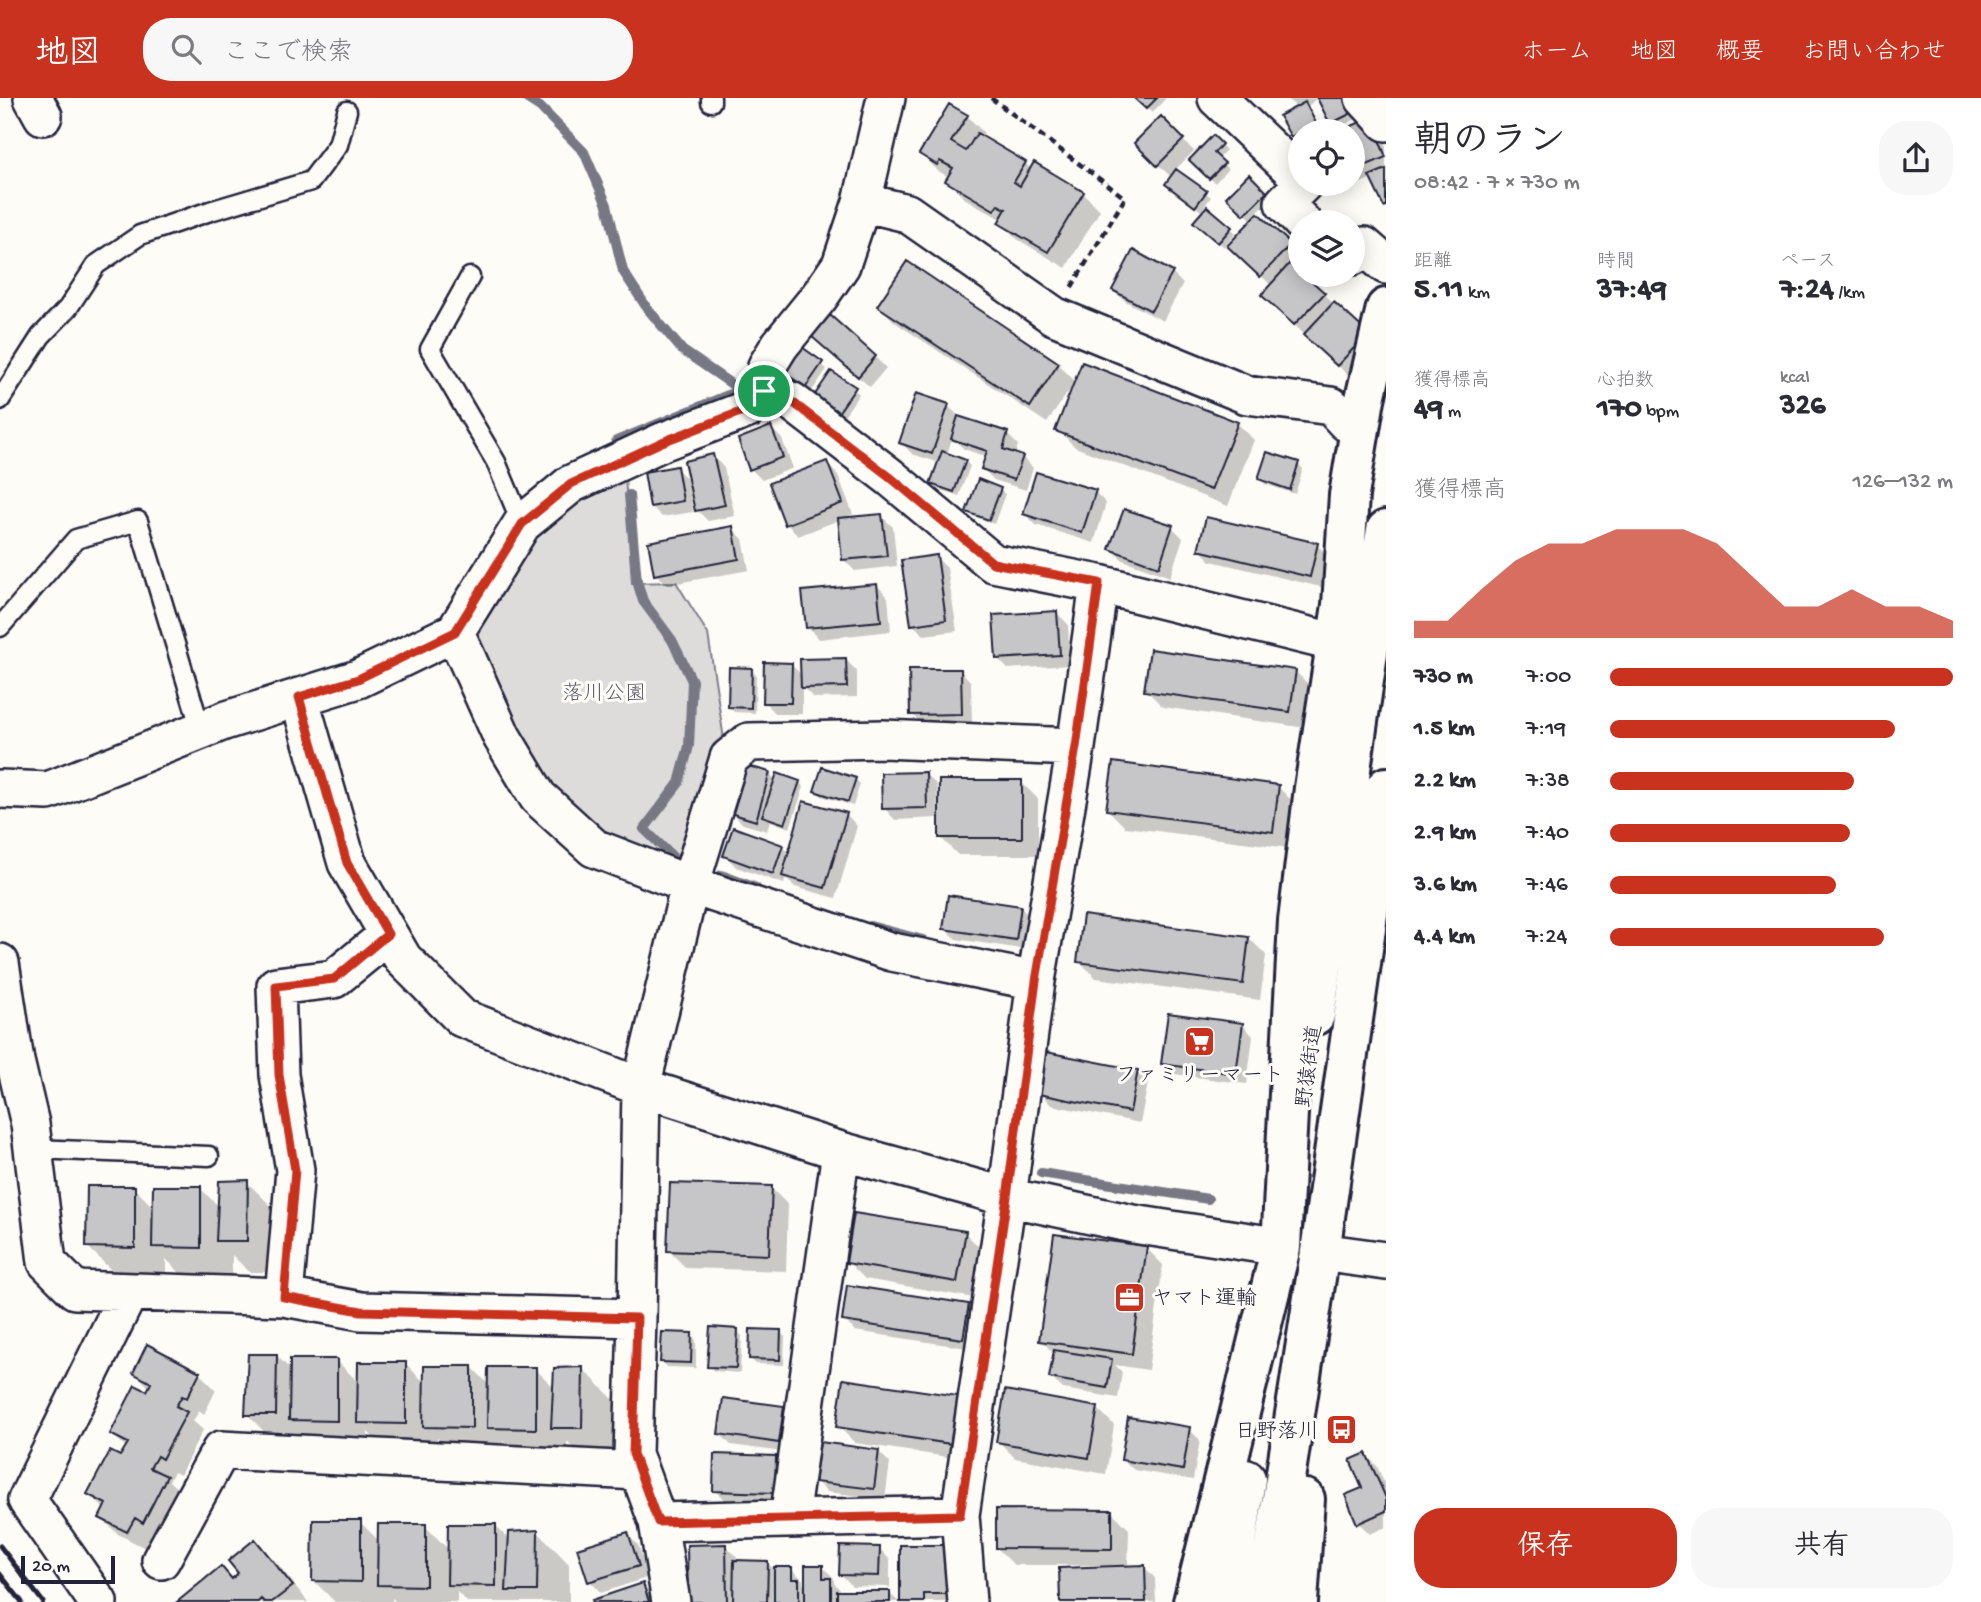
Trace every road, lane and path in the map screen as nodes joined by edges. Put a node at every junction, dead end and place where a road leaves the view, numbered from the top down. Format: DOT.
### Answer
graph roads {
  1 [pos="886,98"];
  2 [pos="991,98"];
  3 [pos="1217,98"];
  4 [pos="1364,98"];
  5 [pos="347,111"];
  6 [pos="1386,122"];
  7 [pos="1288,166"];
  8 [pos="1291,196"];
  9 [pos="862,202"];
  10 [pos="1291,210"];
  11 [pos="1365,247"];
  12 [pos="1386,265"];
  13 [pos="470,277"];
  14 [pos="1386,308"];
  15 [pos="1054,317"];
  16 [pos="764,391"];
  17 [pos="0,400"];
  18 [pos="1360,426"];
  19 [pos="522,524"];
  20 [pos="1386,530"];
  21 [pos="1099,583"];
  22 [pos="0,627"];
  23 [pos="455,632"];
  24 [pos="1337,643"];
  25 [pos="299,697"];
  26 [pos="201,730"];
  27 [pos="1076,747"];
  28 [pos="1386,787"];
  29 [pos="0,789"];
  30 [pos="690,885"];
  31 [pos="388,934"];
  32 [pos="0,963"];
  33 [pos="1386,973"];
  34 [pos="1033,981"];
  35 [pos="641,1087"];
  36 [pos="34,1149"];
  37 [pos="841,1151"];
  38 [pos="209,1156"];
  39 [pos="1007,1197"];
  40 [pos="1281,1247"];
  41 [pos="1320,1252"];
  42 [pos="1386,1261"];
  43 [pos="129,1292"];
  44 [pos="284,1297"];
  45 [pos="637,1318"];
  46 [pos="638,1471"];
  47 [pos="960,1515"];
  48 [pos="789,1519"];
  49 [pos="658,1522"];
  50 [pos="162,1560"];
  51 [pos="98,1602"];
  52 [pos="671,1602"];
  53 [pos="967,1602"];
  54 [pos="1193,1602"];
  55 [pos="1228,1602"];
  56 [pos="1266,1602"];
  57 [pos="1298,1602"];
  1 -- 9 [label="street"];
  2 -- 15 [label="path"];
  3 -- 7 [label="street"];
  4 -- 6 [label="street"];
  5 -- 17 [label="lane"];
  8 -- 10 [label="street"];
  9 -- 15 [label="street"];
  9 -- 16 [label="street"];
  11 -- 12 [label="street"];
  13 -- 19 [label="lane"];
  14 -- 18 [label="main road"];
  15 -- 18 [label="street"];
  16 -- 19 [label="street"];
  16 -- 21 [label="street"];
  18 -- 24 [label="main road"];
  19 -- 23 [label="street"];
  20 -- 40 [label="main road, 野猿街道"];
  21 -- 24 [label="street"];
  21 -- 27 [label="street"];
  22 -- 26 [label="lane"];
  23 -- 25 [label="street"];
  23 -- 30 [label="street"];
  24 -- 40 [label="main road"];
  25 -- 26 [label="street"];
  25 -- 31 [label="street"];
  26 -- 29 [label="street"];
  27 -- 30 [label="street"];
  27 -- 34 [label="street"];
  28 -- 41 [label="main road, 野猿街道"];
  30 -- 34 [label="street"];
  30 -- 35 [label="street"];
  31 -- 35 [label="street"];
  31 -- 44 [label="street"];
  32 -- 36 [label="street"];
  33 -- 41 [label="main road"];
  34 -- 39 [label="street"];
  35 -- 37 [label="street"];
  35 -- 45 [label="street"];
  36 -- 38 [label="lane"];
  36 -- 43 [label="street"];
  37 -- 39 [label="street"];
  37 -- 48 [label="street"];
  39 -- 40 [label="street"];
  39 -- 47 [label="street"];
  40 -- 54 [label="main road"];
  40 -- 55 [label="main road, 野猿街道"];
  41 -- 42 [label="street"];
  41 -- 56 [label="main road, 野猿街道"];
  41 -- 57 [label="main road"];
  43 -- 44 [label="street"];
  43 -- 51 [label="street"];
  44 -- 45 [label="street"];
  45 -- 46 [label="street"];
  46 -- 49 [label="street"];
  46 -- 50 [label="street"];
  47 -- 48 [label="street"];
  47 -- 53 [label="street"];
  48 -- 49 [label="street"];
  49 -- 52 [label="street"];
}
